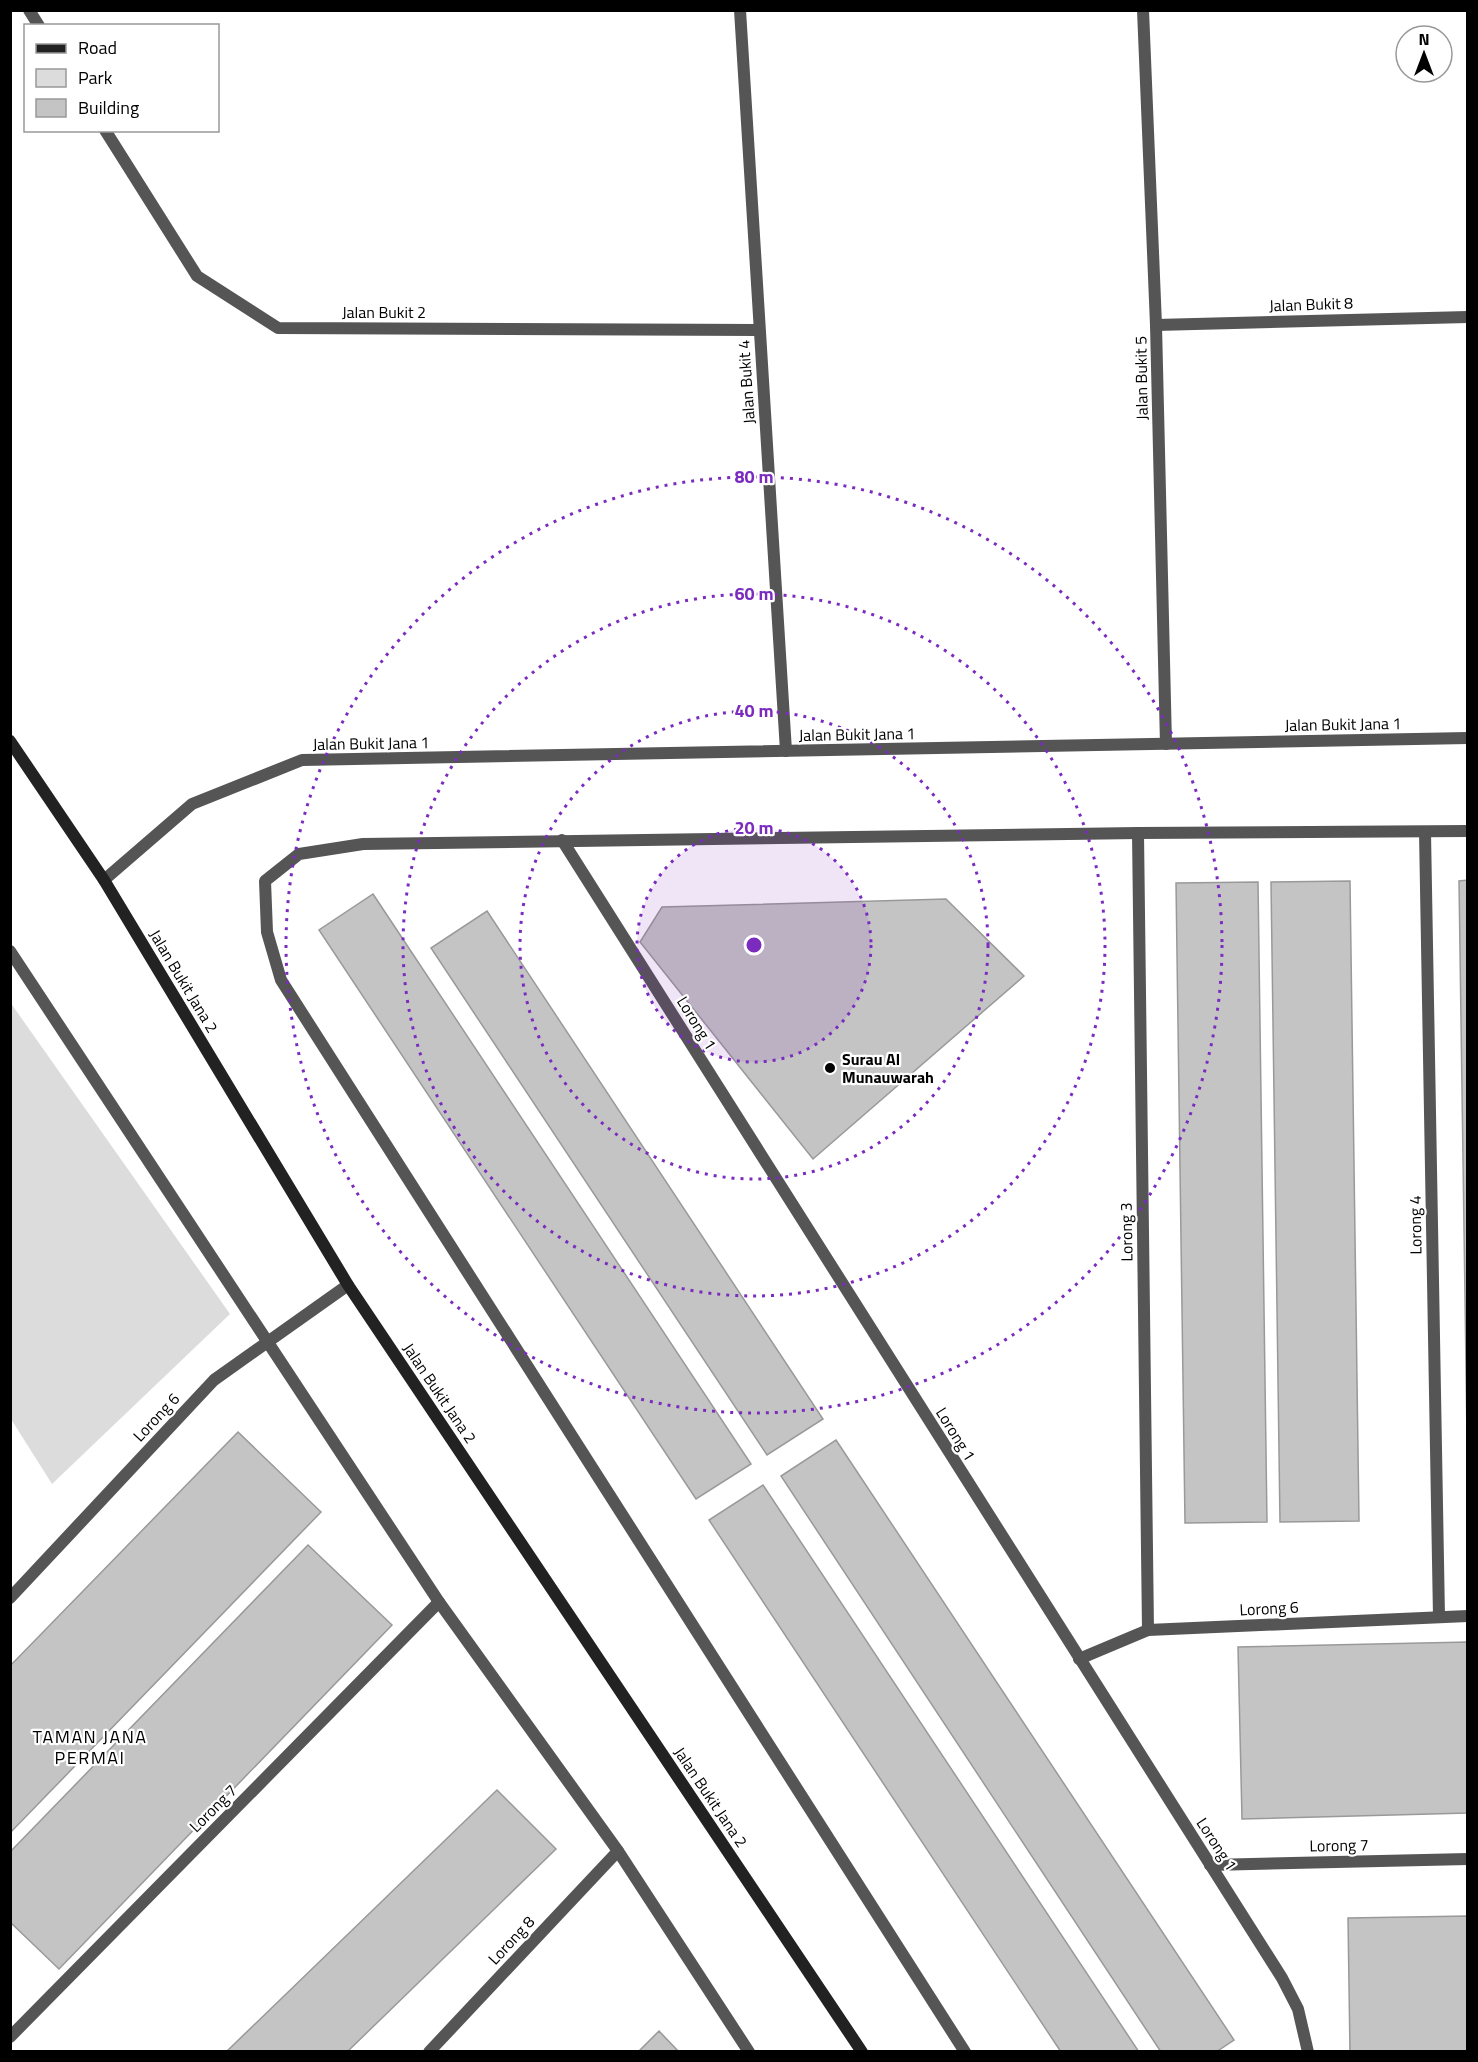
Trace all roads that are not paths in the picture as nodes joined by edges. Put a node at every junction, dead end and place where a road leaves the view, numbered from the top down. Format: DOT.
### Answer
graph roads {
  1 [pos="29,10"];
  2 [pos="740,10"];
  3 [pos="1143,10"];
  4 [pos="38,24"];
  5 [pos="106,132"];
  6 [pos="1467,317"];
  7 [pos="1156,325"];
  8 [pos="759,330"];
  9 [pos="1467,738"];
  10 [pos="10,741"];
  11 [pos="1166,744"];
  12 [pos="786,751"];
  13 [pos="1467,831"];
  14 [pos="1425,832"];
  15 [pos="1138,833"];
  16 [pos="562,840"];
  17 [pos="104,880"];
  18 [pos="10,951"];
  19 [pos="348,1285"];
  20 [pos="266,1343"];
  21 [pos="10,1598"];
  22 [pos="439,1602"];
  23 [pos="1467,1616"];
  24 [pos="1438,1617"];
  25 [pos="1148,1630"];
  26 [pos="1079,1659"];
  27 [pos="618,1851"];
  28 [pos="1467,1859"];
  29 [pos="1210,1864"];
  30 [pos="10,2037"];
  31 [pos="429,2052"];
  32 [pos="749,2052"];
  33 [pos="862,2052"];
  34 [pos="965,2052"];
  35 [pos="1308,2052"];
  1 -- 4 [label="street"];
  2 -- 8 [label="street, Jalan Bukit 4"];
  3 -- 7 [label="street, Jalan Bukit 5"];
  5 -- 8 [label="street, Jalan Bukit 2"];
  6 -- 7 [label="street, Jalan Bukit 8"];
  7 -- 11 [label="street, Jalan Bukit 5"];
  8 -- 12 [label="street, Jalan Bukit 4"];
  9 -- 11 [label="street, Jalan Bukit Jana 1"];
  10 -- 17 [label="street, Jalan Bukit Jana 2"];
  11 -- 12 [label="street, Jalan Bukit Jana 1"];
  12 -- 17 [label="street, Jalan Bukit Jana 1"];
  13 -- 14 [label="street"];
  14 -- 15 [label="street"];
  14 -- 24 [label="street, Lorong 4"];
  15 -- 16 [label="street"];
  15 -- 25 [label="street, Lorong 3"];
  16 -- 26 [label="street, Lorong 1"];
  16 -- 34 [label="street"];
  17 -- 19 [label="street, Jalan Bukit Jana 2"];
  18 -- 20 [label="street"];
  19 -- 20 [label="street, Lorong 6"];
  19 -- 33 [label="street, Jalan Bukit Jana 2"];
  20 -- 21 [label="street, Lorong 6"];
  20 -- 22 [label="street"];
  22 -- 27 [label="street"];
  22 -- 30 [label="street, Lorong 7"];
  23 -- 24 [label="street, Lorong 6"];
  24 -- 25 [label="street, Lorong 6"];
  25 -- 26 [label="street, Lorong 6"];
  26 -- 29 [label="street, Lorong 1"];
  27 -- 31 [label="street, Lorong 8"];
  27 -- 32 [label="street"];
  28 -- 29 [label="street, Lorong 7"];
  29 -- 35 [label="street, Lorong 1"];
}
